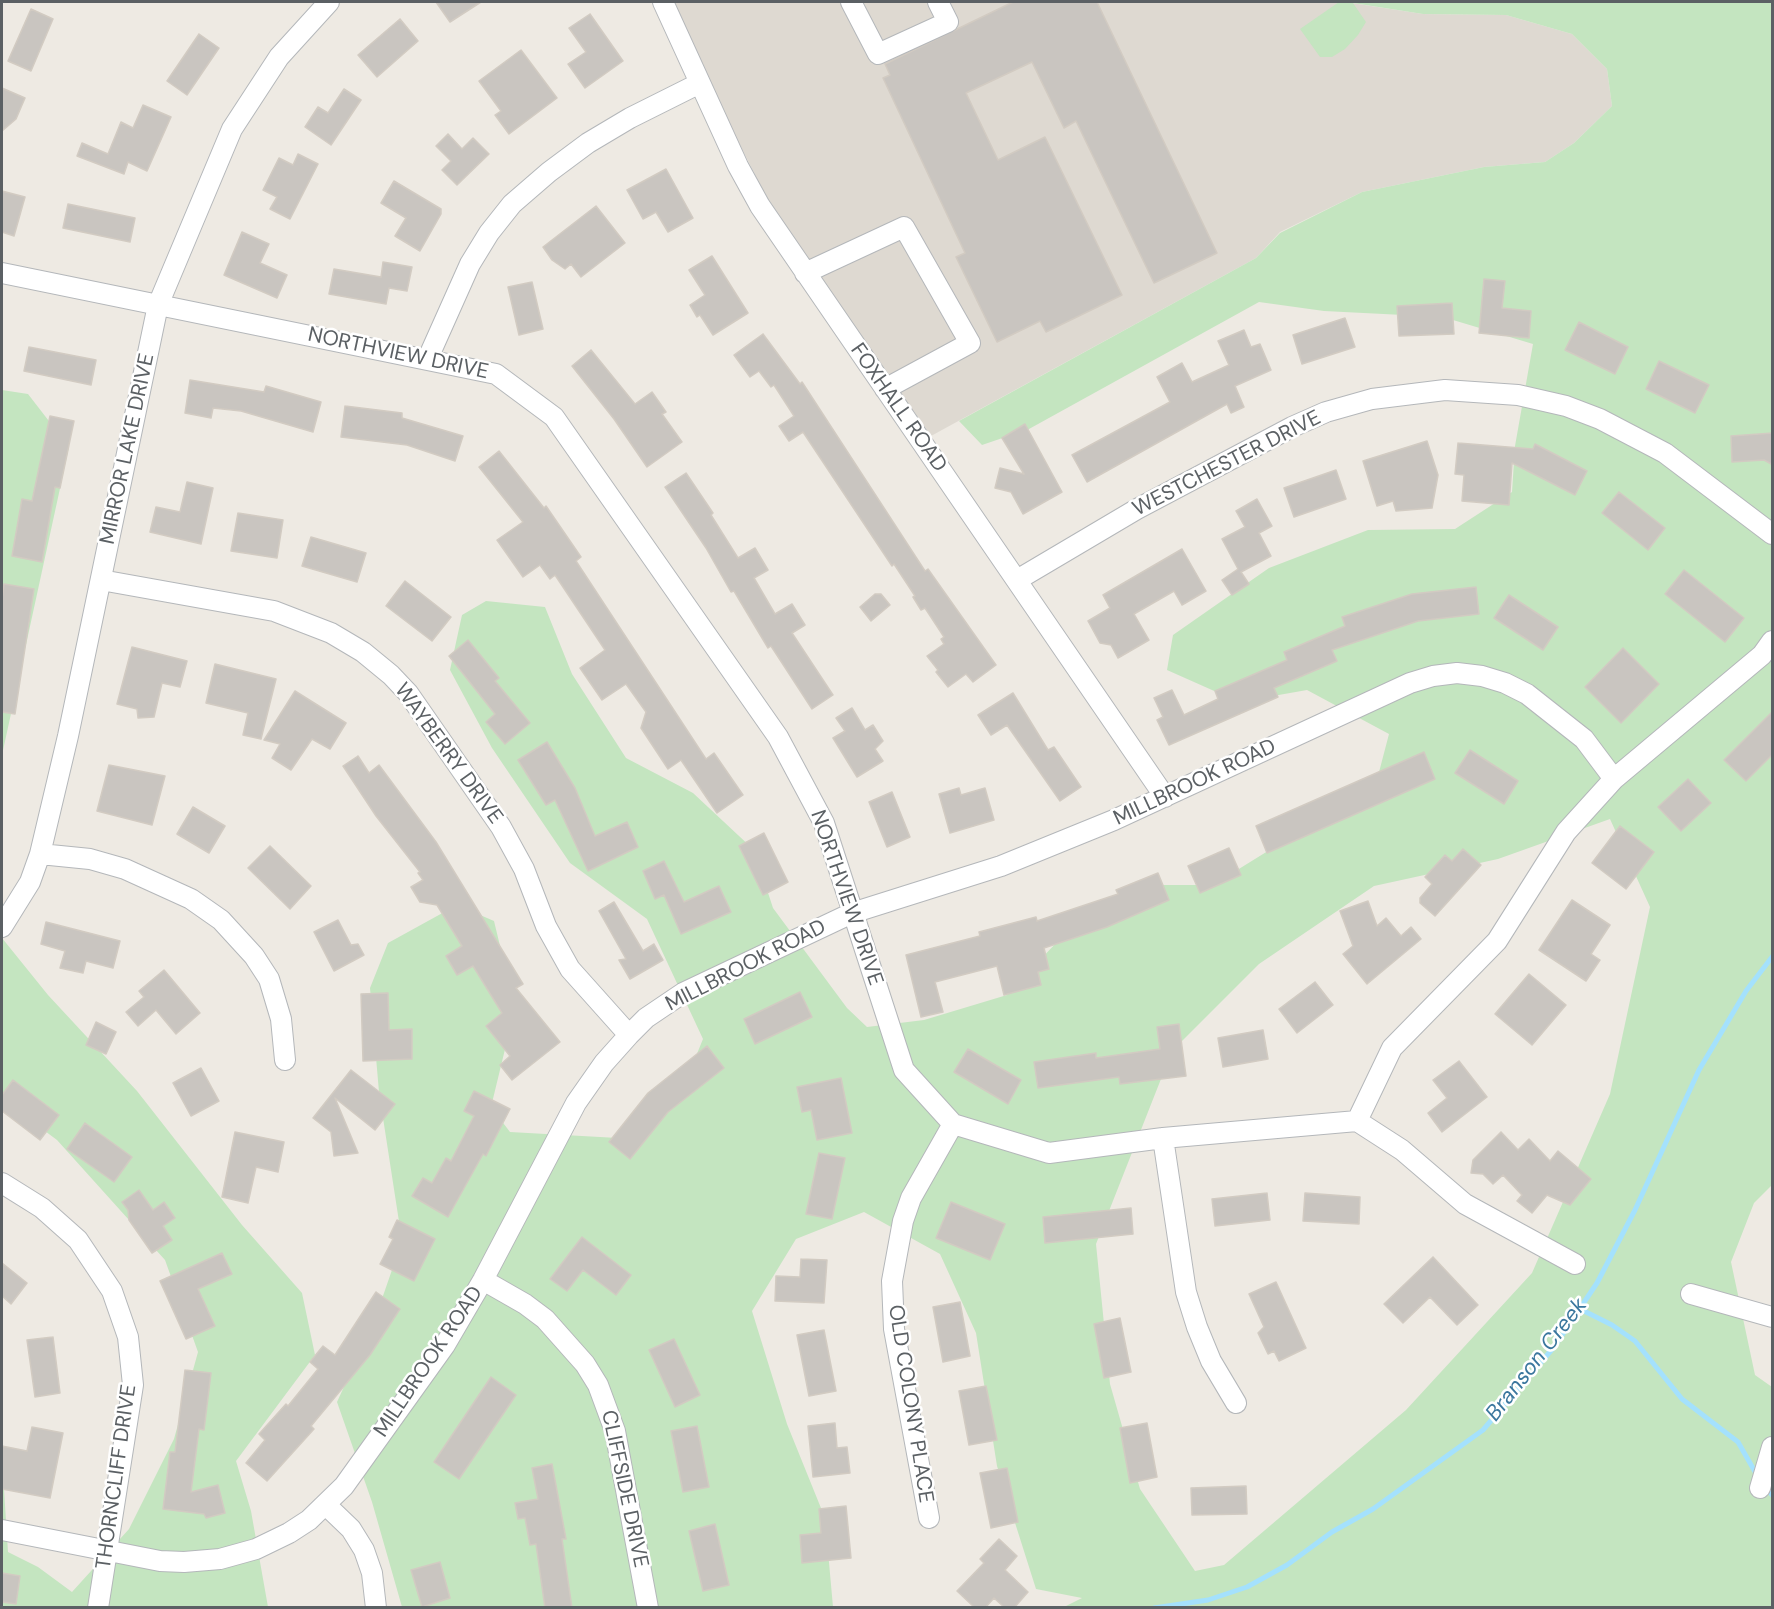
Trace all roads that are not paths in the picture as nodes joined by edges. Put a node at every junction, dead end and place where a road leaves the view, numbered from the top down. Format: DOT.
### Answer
graph roads {
  1 [pos="329,2"];
  2 [pos="663,2"];
  3 [pos="851,2"];
  4 [pos="938,2"];
  5 [pos="700,83"];
  6 [pos="2,273"];
  7 [pos="805,273"];
  8 [pos="158,305"];
  9 [pos="428,358"];
  10 [pos="885,389"];
  11 [pos="1773,534"];
  12 [pos="101,580"];
  13 [pos="1017,580"];
  14 [pos="1773,641"];
  15 [pos="1614,779"];
  16 [pos="1165,797"];
  17 [pos="40,854"];
  18 [pos="852,913"];
  19 [pos="2,927"];
  20 [pos="629,1035"];
  21 [pos="285,1060"];
  22 [pos="1357,1121"];
  23 [pos="953,1124"];
  24 [pos="1163,1138"];
  25 [pos="2,1183"];
  26 [pos="1575,1264"];
  27 [pos="483,1281"];
  28 [pos="1691,1294"];
  29 [pos="1773,1317"];
  30 [pos="1236,1403"];
  31 [pos="1773,1447"];
  32 [pos="1760,1488"];
  33 [pos="326,1505"];
  34 [pos="929,1518"];
  35 [pos="2,1530"];
  36 [pos="108,1551"];
  37 [pos="98,1608"];
  38 [pos="376,1608"];
  39 [pos="648,1608"];
  1 -- 8 [label="street, MIRROR LAKE DRIVE"];
  2 -- 5 [label="street, FOXHALL ROAD"];
  3 -- 4 [label="street"];
  5 -- 7 [label="street, FOXHALL ROAD"];
  5 -- 9 [label="street"];
  6 -- 8 [label="street, NORTHVIEW DRIVE"];
  7 -- 10 [label="street, FOXHALL ROAD"];
  7 -- 10 [label="street"];
  8 -- 9 [label="street, NORTHVIEW DRIVE"];
  8 -- 12 [label="street, MIRROR LAKE DRIVE"];
  9 -- 18 [label="street, NORTHVIEW DRIVE"];
  10 -- 13 [label="street, FOXHALL ROAD"];
  11 -- 13 [label="street, WESTCHESTER DRIVE"];
  12 -- 17 [label="street, MIRROR LAKE DRIVE"];
  12 -- 20 [label="street, WAYBERRY DRIVE"];
  13 -- 16 [label="street, FOXHALL ROAD"];
  14 -- 15 [label="street"];
  15 -- 16 [label="street, MILLBROOK ROAD"];
  15 -- 22 [label="street"];
  16 -- 18 [label="street, MILLBROOK ROAD"];
  17 -- 19 [label="street, MIRROR LAKE DRIVE"];
  17 -- 21 [label="street"];
  18 -- 20 [label="street, MILLBROOK ROAD"];
  18 -- 23 [label="street, NORTHVIEW DRIVE"];
  20 -- 27 [label="street, MILLBROOK ROAD"];
  22 -- 24 [label="street"];
  22 -- 26 [label="street"];
  23 -- 24 [label="street"];
  23 -- 34 [label="street, OLD COLONY PLACE"];
  24 -- 30 [label="street"];
  25 -- 36 [label="street, THORNCLIFF DRIVE"];
  27 -- 33 [label="street, MILLBROOK ROAD"];
  27 -- 39 [label="street, CLIFFSIDE DRIVE"];
  28 -- 29 [label="street"];
  31 -- 32 [label="street"];
  33 -- 36 [label="street, MILLBROOK ROAD"];
  33 -- 38 [label="street"];
  35 -- 36 [label="street, MILLBROOK ROAD"];
  36 -- 37 [label="street, THORNCLIFF DRIVE"];
}
